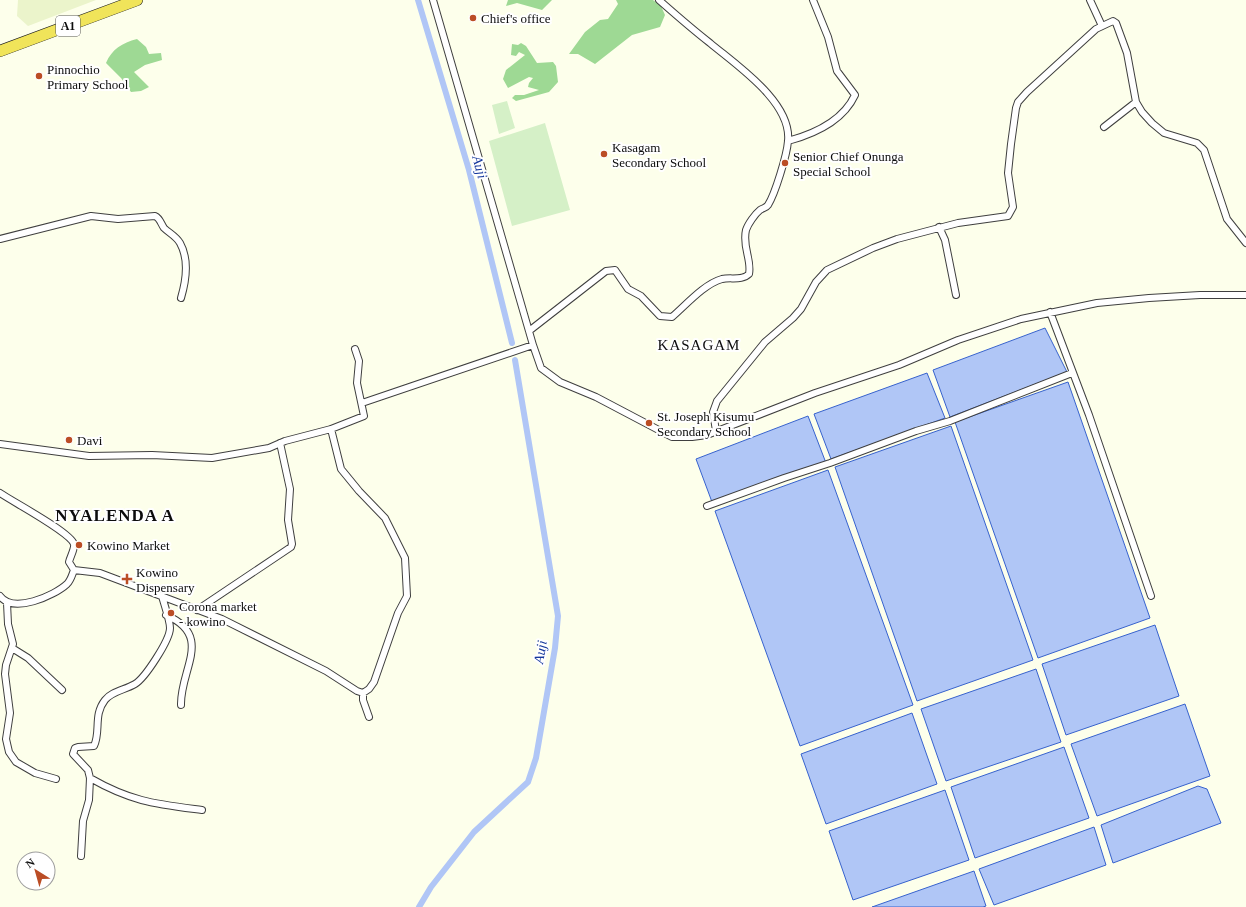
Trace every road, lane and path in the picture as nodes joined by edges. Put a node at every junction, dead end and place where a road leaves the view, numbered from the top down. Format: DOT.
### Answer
graph roads {
  1 [pos="130,0"];
  2 [pos="137,0"];
  3 [pos="433,0"];
  4 [pos="659,0"];
  5 [pos="813,0"];
  6 [pos="1090,0"];
  7 [pos="1102,26"];
  8 [pos="0,50"];
  9 [pos="1136,102"];
  10 [pos="1104,127"];
  11 [pos="788,141"];
  12 [pos="939,227"];
  13 [pos="0,239"];
  14 [pos="1246,243"];
  15 [pos="956,295"];
  16 [pos="1246,295"];
  17 [pos="181,298"];
  18 [pos="1050,312"];
  19 [pos="529,331"];
  20 [pos="533,345"];
  21 [pos="354,349"];
  22 [pos="1072,373"];
  23 [pos="362,403"];
  24 [pos="331,429"];
  25 [pos="716,431"];
  26 [pos="280,443"];
  27 [pos="0,444"];
  28 [pos="0,493"];
  29 [pos="708,506"];
  30 [pos="74,570"];
  31 [pos="162,596"];
  32 [pos="1151,596"];
  33 [pos="3,600"];
  34 [pos="196,610"];
  35 [pos="166,615"];
  36 [pos="12,648"];
  37 [pos="62,690"];
  38 [pos="363,693"];
  39 [pos="181,705"];
  40 [pos="369,717"];
  41 [pos="90,778"];
  42 [pos="56,779"];
  43 [pos="202,810"];
  44 [pos="81,856"];
  1 -- 8 [label="highway, A1"];
  2 -- 8 [label="highway, A1"];
  3 -- 19 [label="street"];
  4 -- 11 [label="street"];
  5 -- 11 [label="street"];
  6 -- 7 [label="street"];
  7 -- 9 [label="street"];
  7 -- 12 [label="street"];
  9 -- 10 [label="street"];
  9 -- 14 [label="street"];
  11 -- 19 [label="street"];
  12 -- 15 [label="street"];
  12 -- 25 [label="street"];
  13 -- 17 [label="street"];
  16 -- 18 [label="street"];
  18 -- 22 [label="street"];
  18 -- 25 [label="street"];
  19 -- 20 [label="street"];
  20 -- 23 [label="street"];
  20 -- 25 [label="street"];
  21 -- 23 [label="street"];
  22 -- 29 [label="street"];
  22 -- 32 [label="street"];
  23 -- 24 [label="street"];
  24 -- 26 [label="street"];
  24 -- 38 [label="street"];
  26 -- 27 [label="street"];
  26 -- 34 [label="street"];
  28 -- 30 [label="street"];
  30 -- 31 [label="street"];
  30 -- 33 [label="street"];
  31 -- 34 [label="street"];
  31 -- 35 [label="street"];
  33 -- 36 [label="street"];
  34 -- 38 [label="street"];
  35 -- 39 [label="street"];
  35 -- 41 [label="street"];
  36 -- 37 [label="street"];
  36 -- 42 [label="street"];
  38 -- 40 [label="street"];
  41 -- 43 [label="street"];
  41 -- 44 [label="street"];
}
